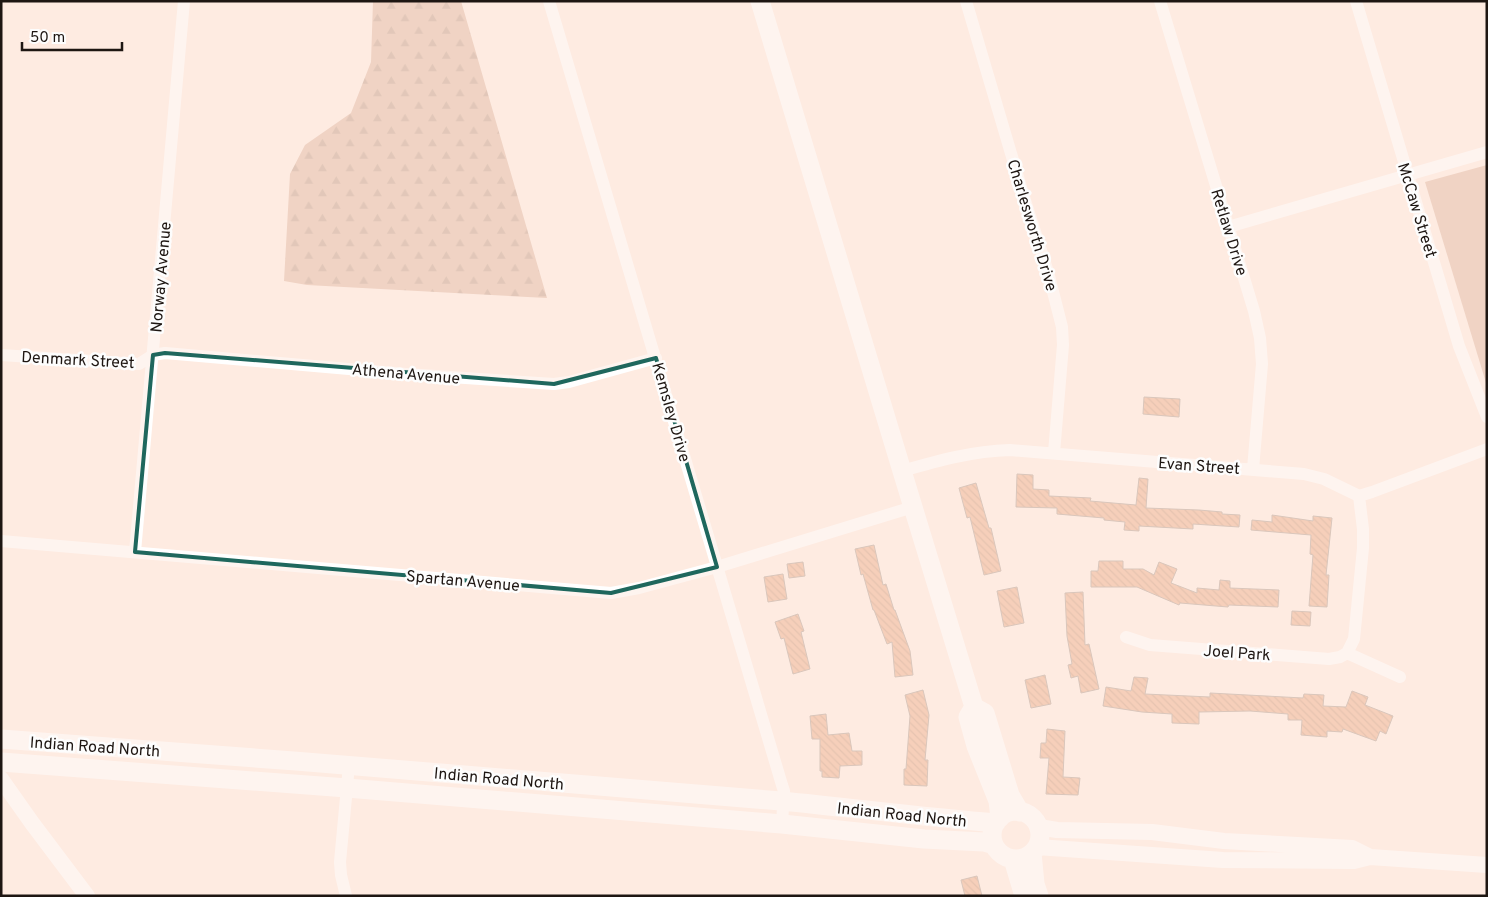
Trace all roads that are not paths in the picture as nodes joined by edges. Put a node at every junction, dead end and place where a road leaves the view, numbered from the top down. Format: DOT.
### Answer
graph roads {
  1 [pos="184,1"];
  2 [pos="548,1"];
  3 [pos="760,1"];
  4 [pos="966,1"];
  5 [pos="1160,1"];
  6 [pos="1356,1"];
  7 [pos="1487,152"];
  8 [pos="1408,175"];
  9 [pos="1228,227"];
  10 [pos="1,354"];
  11 [pos="153,355"];
  12 [pos="656,358"];
  13 [pos="1487,417"];
  14 [pos="1487,449"];
  15 [pos="1054,453"];
  16 [pos="1253,469"];
  17 [pos="902,471"];
  18 [pos="1359,496"];
  19 [pos="913,508"];
  20 [pos="1,541"];
  21 [pos="135,552"];
  22 [pos="717,566"];
  23 [pos="1126,637"];
  24 [pos="1347,653"];
  25 [pos="1400,677"];
  26 [pos="974,707"];
  27 [pos="1,739"];
  28 [pos="1,762"];
  29 [pos="349,765"];
  30 [pos="1,779"];
  31 [pos="347,788"];
  32 [pos="783,802"];
  33 [pos="1020,812"];
  34 [pos="998,820"];
  35 [pos="782,824"];
  36 [pos="1039,827"];
  37 [pos="994,845"];
  38 [pos="1035,850"];
  39 [pos="1370,856"];
  40 [pos="1013,859"];
  41 [pos="1487,865"];
  42 [pos="87,896"];
  43 [pos="346,896"];
  44 [pos="1024,896"];
  45 [pos="1039,896"];
  1 -- 11 [label="street, Norway Avenue"];
  2 -- 12 [label="street, Kemsley Drive"];
  3 -- 17 [label="main road"];
  4 -- 15 [label="street, Charlesworth Drive"];
  5 -- 9 [label="street, Retlaw Drive"];
  6 -- 8 [label="street, McCaw Street"];
  7 -- 8 [label="street"];
  8 -- 9 [label="street"];
  8 -- 13 [label="street, McCaw Street"];
  9 -- 16 [label="street, Retlaw Drive"];
  10 -- 11 [label="street, Denmark Street"];
  11 -- 12 [label="street, Athena Avenue"];
  11 -- 21 [label="street, Norway Avenue"];
  12 -- 22 [label="street, Kemsley Drive"];
  14 -- 18 [label="street"];
  15 -- 16 [label="street, Evan Street"];
  15 -- 17 [label="street, Evan Street"];
  16 -- 18 [label="street, Evan Street"];
  17 -- 19 [label="main road"];
  18 -- 24 [label="street"];
  19 -- 22 [label="street, Spartan Avenue"];
  19 -- 26 [label="main road"];
  20 -- 21 [label="street, Spartan Avenue"];
  21 -- 22 [label="street, Spartan Avenue"];
  22 -- 32 [label="street, Kemsley Drive"];
  23 -- 24 [label="street, Joel Park"];
  24 -- 25 [label="street"];
  26 -- 33 [label="main road"];
  26 -- 34 [label="main road"];
  27 -- 29 [label="main road, Indian Road North"];
  28 -- 31 [label="main road, Indian Road North"];
  29 -- 31 [label="street"];
  29 -- 32 [label="main road, Indian Road North"];
  30 -- 42 [label="street"];
  31 -- 35 [label="main road, Indian Road North"];
  31 -- 43 [label="street"];
  32 -- 34 [label="main road, Indian Road North"];
  32 -- 35 [label="street, Kemsley Drive"];
  33 -- 34 [label="main road, Indian Road North"];
  33 -- 36 [label="main road"];
  34 -- 37 [label="main road"];
  35 -- 37 [label="main road, Indian Road North"];
  36 -- 38 [label="main road"];
  36 -- 39 [label="street"];
  37 -- 40 [label="main road, Indian Road North"];
  38 -- 39 [label="street"];
  38 -- 40 [label="main road"];
  38 -- 45 [label="main road"];
  39 -- 41 [label="street"];
  40 -- 44 [label="main road"];
}
